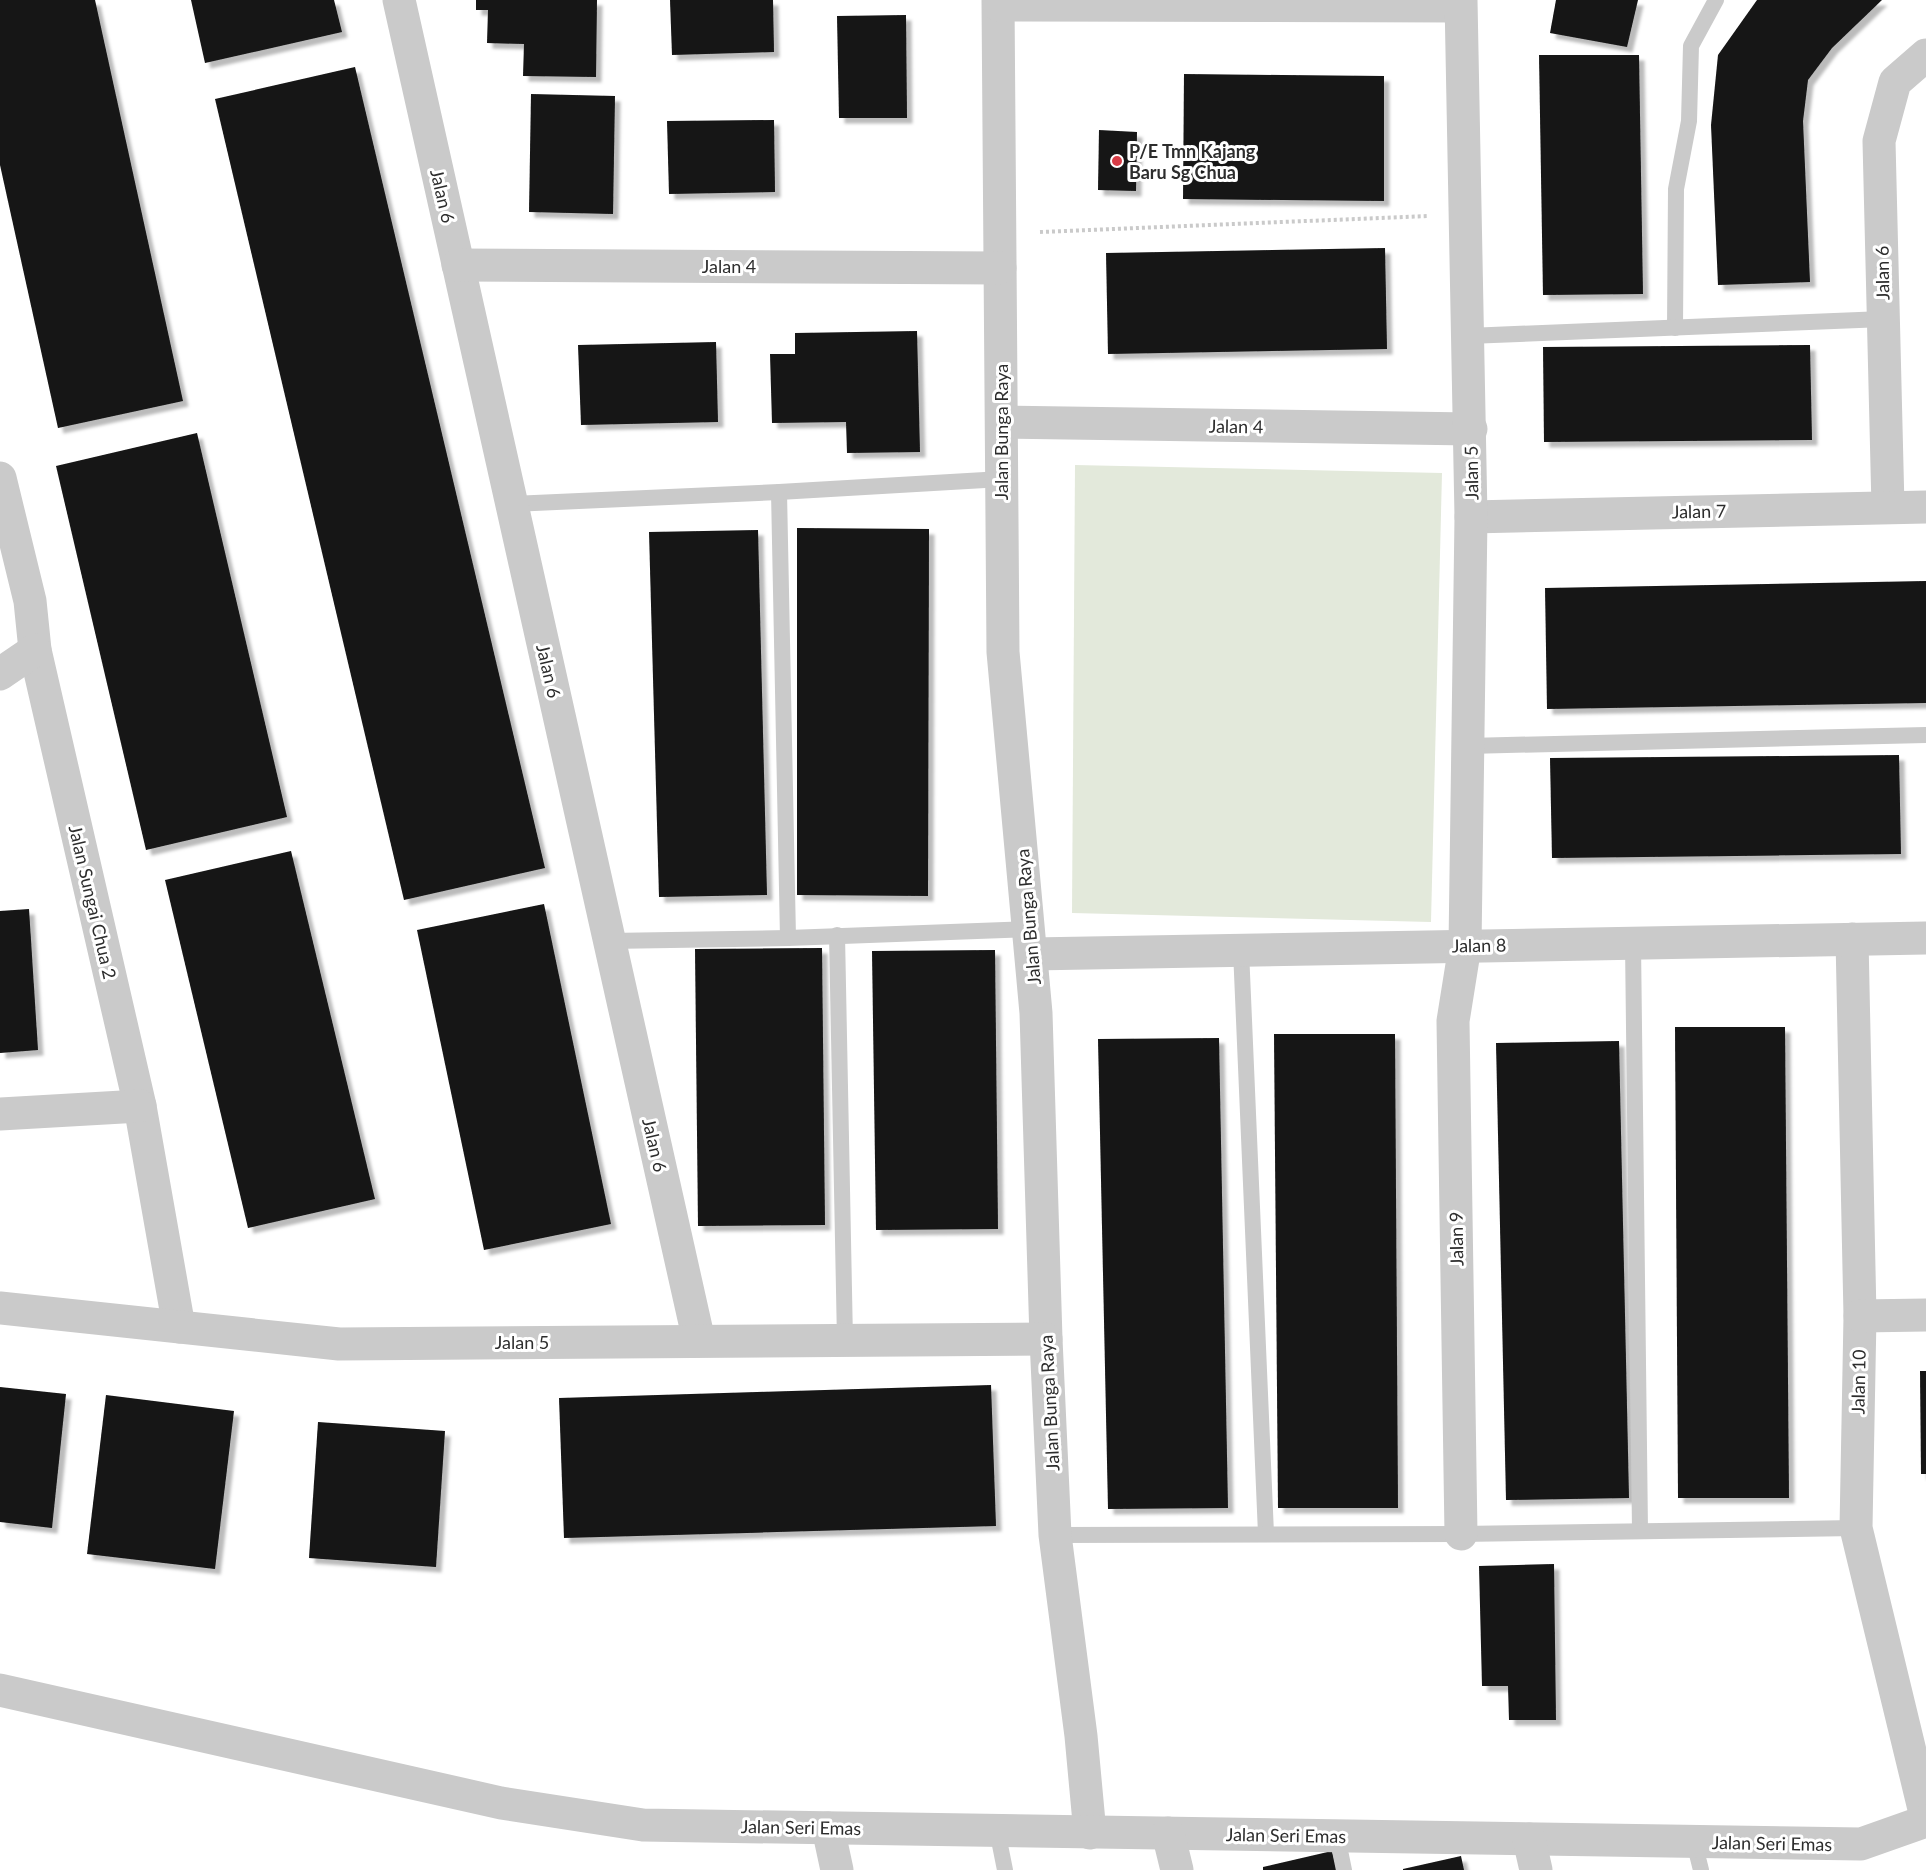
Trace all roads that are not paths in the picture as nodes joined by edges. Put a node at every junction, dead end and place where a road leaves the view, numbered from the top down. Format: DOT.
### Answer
graph roads {
  1 [pos="399,0"];
  2 [pos="1716,0"];
  3 [pos="999,3"];
  4 [pos="1461,3"];
  5 [pos="1926,55"];
  6 [pos="458,265"];
  7 [pos="1000,268"];
  8 [pos="1884,320"];
  9 [pos="1675,328"];
  10 [pos="1468,336"];
  11 [pos="1002,422"];
  12 [pos="1471,429"];
  13 [pos="0,478"];
  14 [pos="1002,479"];
  15 [pos="779,492"];
  16 [pos="512,504"];
  17 [pos="1888,507"];
  18 [pos="1926,507"];
  19 [pos="1471,517"];
  20 [pos="35,650"];
  21 [pos="0,674"];
  22 [pos="1926,735"];
  23 [pos="1468,746"];
  24 [pos="837,935"];
  25 [pos="788,938"];
  26 [pos="1926,938"];
  27 [pos="1852,939"];
  28 [pos="609,941"];
  29 [pos="1030,941"];
  30 [pos="1633,943"];
  31 [pos="1465,945"];
  32 [pos="1241,950"];
  33 [pos="140,1106"];
  34 [pos="0,1114"];
  35 [pos="0,1308"];
  36 [pos="1926,1315"];
  37 [pos="1860,1316"];
  38 [pos="179,1327"];
  39 [pos="1046,1339"];
  40 [pos="699,1341"];
  41 [pos="845,1341"];
  42 [pos="1856,1528"];
  43 [pos="1640,1531"];
  44 [pos="1266,1534"];
  45 [pos="1461,1534"];
  46 [pos="1055,1535"];
  47 [pos="0,1690"];
  48 [pos="1926,1819"];
  49 [pos="828,1828"];
  50 [pos="997,1830"];
  51 [pos="1090,1833"];
  52 [pos="1168,1833"];
  53 [pos="1337,1836"];
  54 [pos="1529,1839"];
  55 [pos="1697,1856"];
  56 [pos="1865,1857"];
  57 [pos="837,1870"];
  58 [pos="1005,1870"];
  59 [pos="1177,1870"];
  60 [pos="1344,1870"];
  61 [pos="1536,1870"];
  1 -- 6 [label="street, Jalan 6"];
  2 -- 9 [label="lane"];
  3 -- 4 [label="street"];
  3 -- 7 [label="street, Jalan Bunga Raya"];
  4 -- 10 [label="street, Jalan 5"];
  5 -- 8 [label="street, Jalan 6"];
  6 -- 7 [label="street, Jalan 4"];
  6 -- 16 [label="street, Jalan 6"];
  7 -- 11 [label="street, Jalan Bunga Raya"];
  8 -- 9 [label="lane"];
  8 -- 17 [label="street, Jalan 6"];
  9 -- 10 [label="lane"];
  10 -- 12 [label="street, Jalan 5"];
  11 -- 12 [label="street, Jalan 4"];
  11 -- 14 [label="street, Jalan Bunga Raya"];
  12 -- 19 [label="street, Jalan 5"];
  13 -- 20 [label="street, Jalan Sungai Chua 2"];
  14 -- 15 [label="lane"];
  14 -- 29 [label="street, Jalan Bunga Raya"];
  15 -- 16 [label="lane"];
  15 -- 25 [label="lane"];
  16 -- 28 [label="street, Jalan 6"];
  17 -- 18 [label="street, Jalan 7"];
  17 -- 19 [label="street, Jalan 7"];
  19 -- 23 [label="street, Jalan 5"];
  20 -- 21 [label="street"];
  20 -- 33 [label="street, Jalan Sungai Chua 2"];
  22 -- 23 [label="lane"];
  23 -- 31 [label="street, Jalan 5"];
  24 -- 25 [label="lane"];
  24 -- 29 [label="lane"];
  24 -- 41 [label="lane"];
  25 -- 28 [label="lane"];
  26 -- 27 [label="street, Jalan 8"];
  27 -- 30 [label="street, Jalan 8"];
  27 -- 37 [label="street, Jalan 10"];
  28 -- 40 [label="street, Jalan 6"];
  29 -- 32 [label="street, Jalan 8"];
  29 -- 39 [label="street, Jalan Bunga Raya"];
  30 -- 31 [label="street, Jalan 8"];
  30 -- 43 [label="lane"];
  31 -- 32 [label="street, Jalan 8"];
  31 -- 45 [label="street, Jalan 9"];
  32 -- 44 [label="lane"];
  33 -- 34 [label="street"];
  33 -- 38 [label="street, Jalan Sungai Chua 2"];
  35 -- 38 [label="street, Jalan 5"];
  36 -- 37 [label="street"];
  37 -- 42 [label="street, Jalan 10"];
  38 -- 40 [label="street, Jalan 5"];
  39 -- 41 [label="street, Jalan 5"];
  39 -- 46 [label="street, Jalan Bunga Raya"];
  40 -- 41 [label="street, Jalan 5"];
  42 -- 43 [label="lane"];
  42 -- 48 [label="street, Jalan 10"];
  43 -- 45 [label="lane"];
  44 -- 45 [label="lane"];
  44 -- 46 [label="lane"];
  46 -- 51 [label="street, Jalan Bunga Raya"];
  47 -- 49 [label="street, Jalan Seri Emas"];
  48 -- 56 [label="street, Jalan Seri Emas"];
  49 -- 50 [label="street, Jalan Seri Emas"];
  49 -- 57 [label="street"];
  50 -- 51 [label="street, Jalan Seri Emas"];
  50 -- 58 [label="lane"];
  51 -- 52 [label="street, Jalan Seri Emas"];
  52 -- 53 [label="street, Jalan Seri Emas"];
  52 -- 59 [label="street"];
  53 -- 54 [label="street, Jalan Seri Emas"];
  53 -- 60 [label="lane"];
  54 -- 55 [label="street, Jalan Seri Emas"];
  54 -- 61 [label="street"];
  55 -- 56 [label="street, Jalan Seri Emas"];
}
